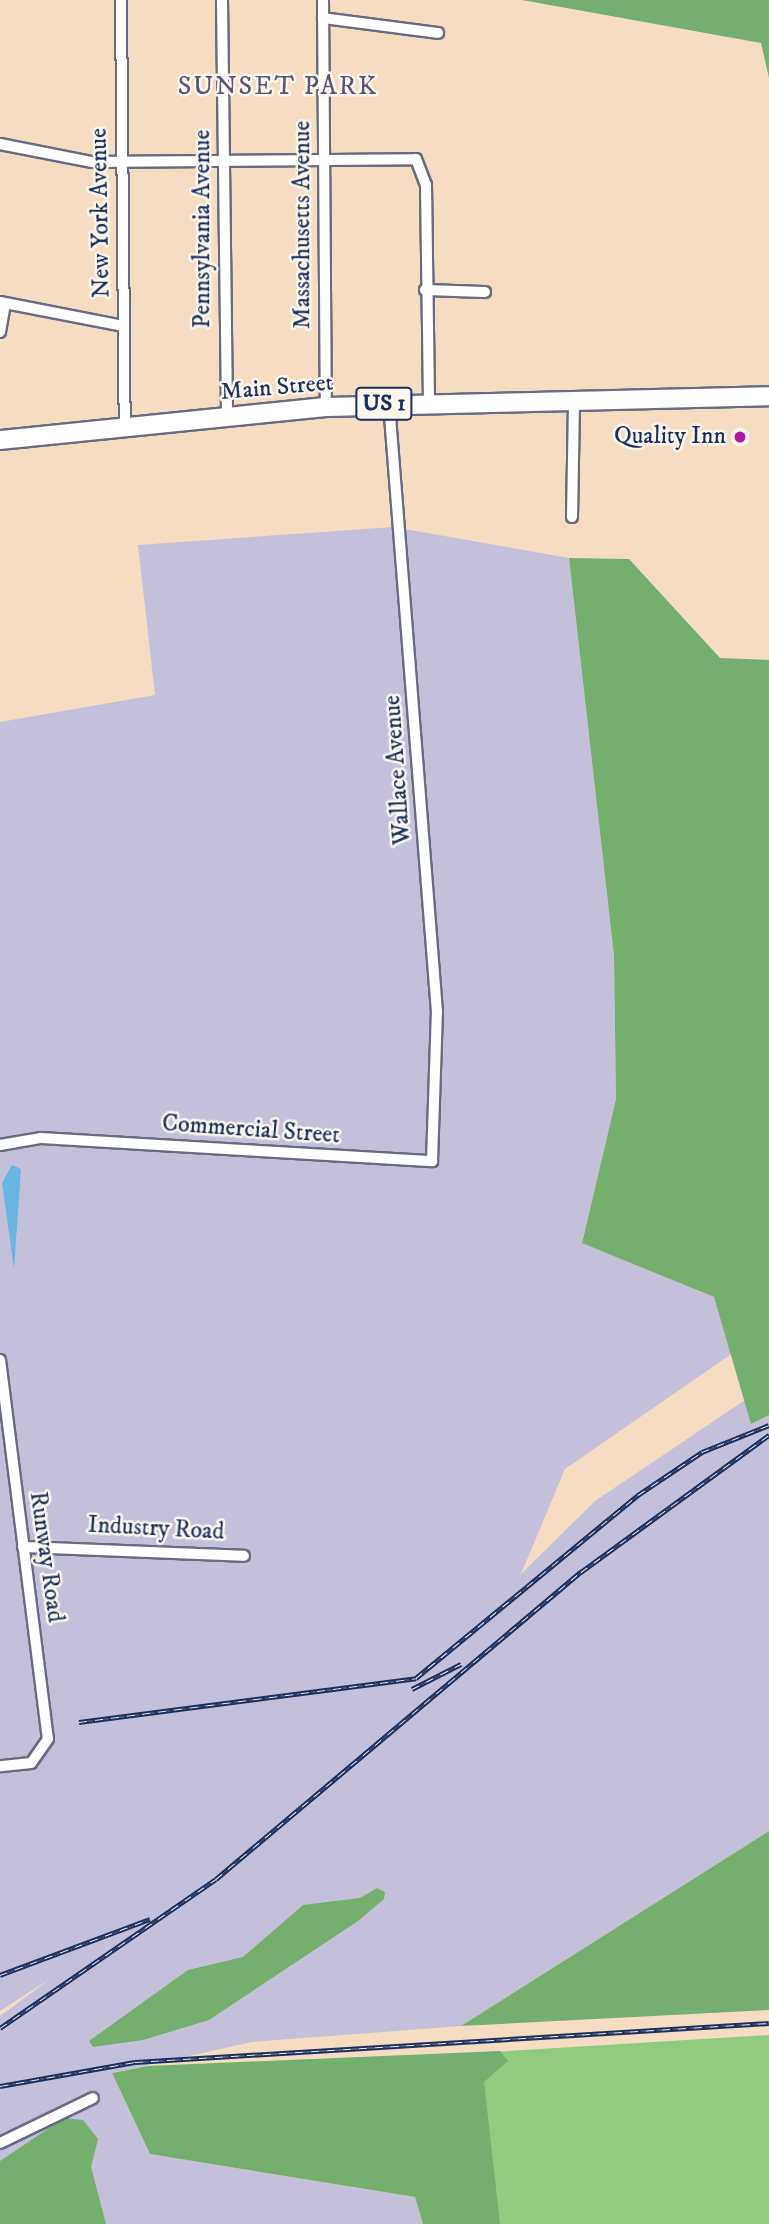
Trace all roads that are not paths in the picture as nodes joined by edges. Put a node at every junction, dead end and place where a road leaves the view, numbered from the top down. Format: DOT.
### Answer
graph roads {
  1 [pos="121,0"];
  2 [pos="222,0"];
  3 [pos="323,0"];
  4 [pos="323,18"];
  5 [pos="438,33"];
  6 [pos="0,144"];
  7 [pos="324,156"];
  8 [pos="223,158"];
  9 [pos="121,160"];
  10 [pos="425,290"];
  11 [pos="485,292"];
  12 [pos="3,303"];
  13 [pos="123,326"];
  14 [pos="0,332"];
  15 [pos="769,396"];
  16 [pos="574,399"];
  17 [pos="429,402"];
  18 [pos="389,404"];
  19 [pos="326,407"];
  20 [pos="227,416"];
  21 [pos="125,426"];
  22 [pos="0,440"];
  23 [pos="572,517"];
  24 [pos="435,1134"];
  25 [pos="0,1145"];
  26 [pos="0,1360"];
  27 [pos="23,1547"];
  28 [pos="244,1556"];
  29 [pos="0,1766"];
  30 [pos="93,2098"];
  31 [pos="0,2143"];
  1 -- 9 [label="street, New York Avenue"];
  2 -- 8 [label="street, Pennsylvania Avenue"];
  3 -- 4 [label="street, Massachusetts Avenue"];
  4 -- 5 [label="street"];
  4 -- 7 [label="street, Massachusetts Avenue"];
  6 -- 9 [label="street"];
  7 -- 8 [label="street"];
  7 -- 10 [label="street"];
  7 -- 19 [label="street, Massachusetts Avenue"];
  8 -- 9 [label="street"];
  8 -- 20 [label="street, Pennsylvania Avenue"];
  9 -- 13 [label="street, New York Avenue"];
  10 -- 11 [label="street"];
  10 -- 17 [label="street"];
  12 -- 13 [label="street"];
  12 -- 14 [label="street"];
  13 -- 21 [label="street, New York Avenue"];
  15 -- 16 [label="main road, Main Street / US 1"];
  16 -- 17 [label="main road, Main Street / US 1"];
  16 -- 23 [label="street"];
  17 -- 18 [label="main road, Main Street / US 1"];
  18 -- 19 [label="main road, Main Street / US 1"];
  18 -- 24 [label="street, Wallace Avenue"];
  19 -- 20 [label="main road, Main Street / US 1"];
  20 -- 21 [label="main road, Main Street / US 1"];
  21 -- 22 [label="main road, Main Street / US 1"];
  24 -- 25 [label="street, Commercial Street"];
  26 -- 27 [label="street, Runway Road"];
  27 -- 28 [label="street, Industry Road"];
  27 -- 29 [label="street, Runway Road"];
  30 -- 31 [label="street"];
}
